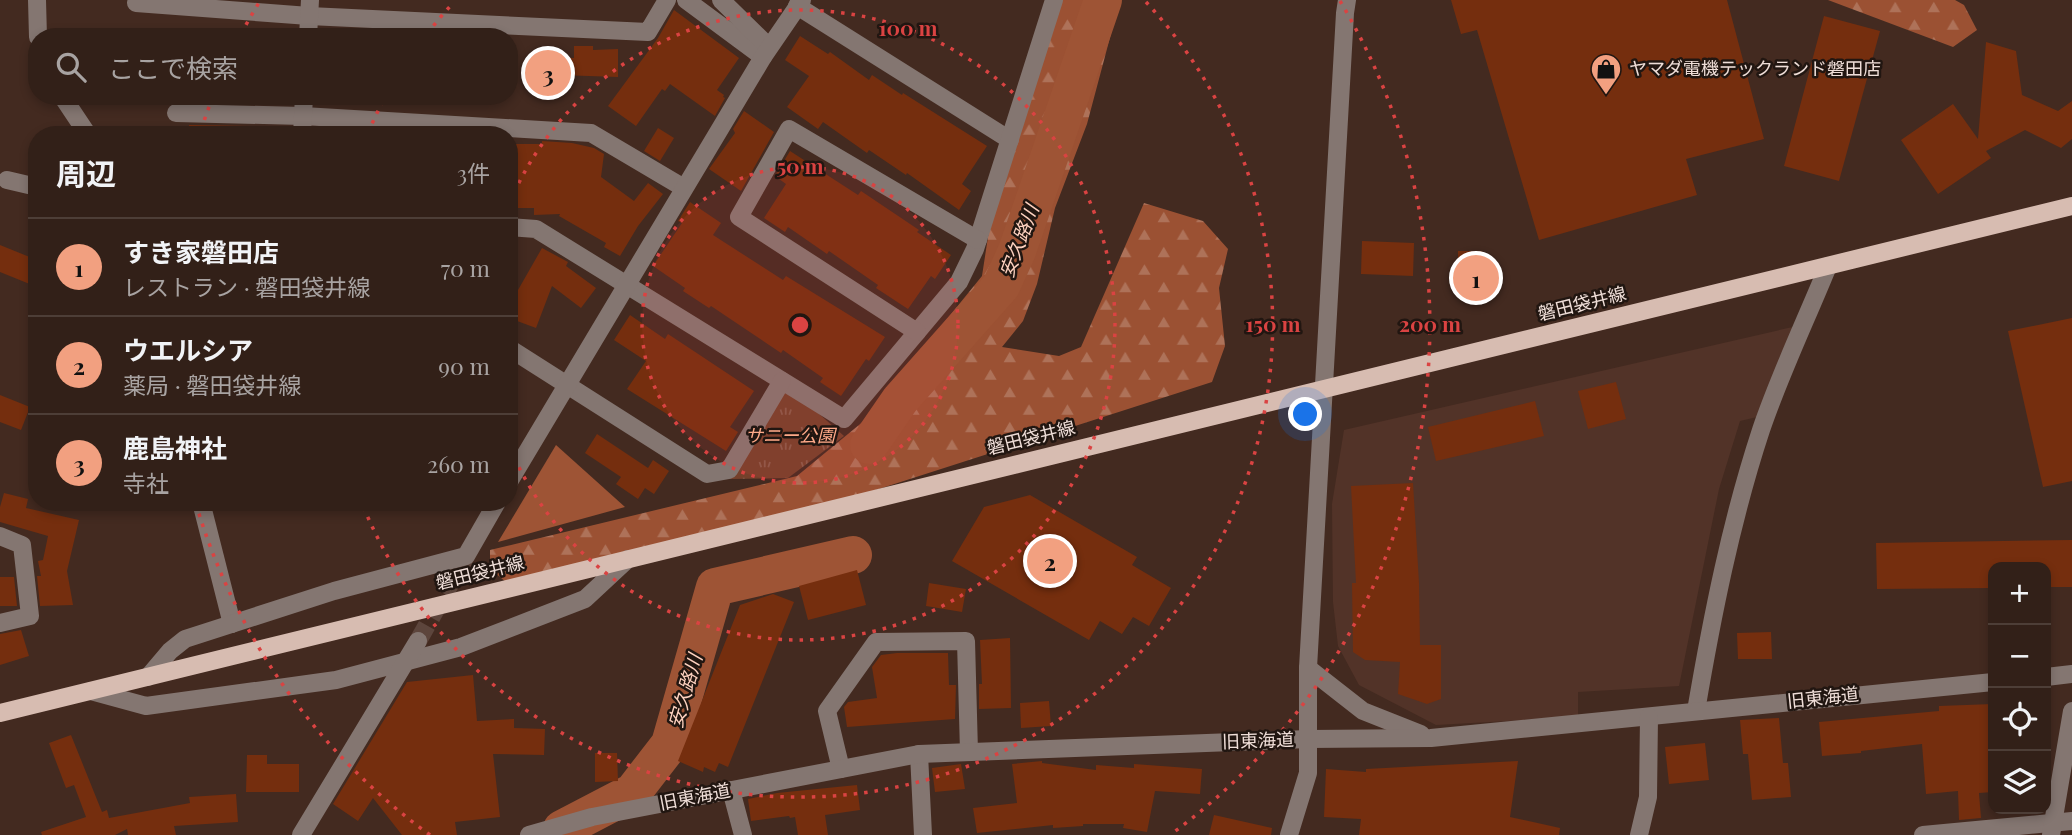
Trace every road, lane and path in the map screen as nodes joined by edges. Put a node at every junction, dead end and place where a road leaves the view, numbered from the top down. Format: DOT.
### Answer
graph roads {
  1 [pos="37,0"];
  2 [pos="667,0"];
  3 [pos="686,0"];
  4 [pos="720,0"];
  5 [pos="1054,0"];
  6 [pos="1347,0"];
  7 [pos="136,3"];
  8 [pos="799,3"];
  9 [pos="309,8"];
  10 [pos="38,28"];
  11 [pos="308,28"];
  12 [pos="766,52"];
  13 [pos="68,105"];
  14 [pos="304,105"];
  15 [pos="176,113"];
  16 [pos="303,116"];
  17 [pos="82,126"];
  18 [pos="302,126"];
  19 [pos="473,126"];
  20 [pos="518,129"];
  21 [pos="1010,140"];
  22 [pos="7,180"];
  23 [pos="28,185"];
  24 [pos="684,188"];
  25 [pos="2072,206"];
  26 [pos="518,228"];
  27 [pos="978,240"];
  28 [pos="1828,265"];
  29 [pos="626,285"];
  30 [pos="917,332"];
  31 [pos="518,353"];
  32 [pos="782,381"];
  33 [pos="568,384"];
  34 [pos="1322,388"];
  35 [pos="518,467"];
  36 [pos="203,511"];
  37 [pos="493,511"];
  38 [pos="0,536"];
  39 [pos="628,559"];
  40 [pos="0,623"];
  41 [pos="232,624"];
  42 [pos="418,641"];
  43 [pos="406,660"];
  44 [pos="1308,668"];
  45 [pos="2072,674"];
  46 [pos="2051,676"];
  47 [pos="148,677"];
  48 [pos="1988,682"];
  49 [pos="91,691"];
  50 [pos="1696,711"];
  51 [pos="2072,711"];
  52 [pos="0,713"];
  53 [pos="1649,717"];
  54 [pos="1308,738"];
  55 [pos="1431,738"];
  56 [pos="969,752"];
  57 [pos="919,754"];
  58 [pos="841,769"];
  59 [pos="731,790"];
  60 [pos="2072,821"];
  61 [pos="2051,829"];
  62 [pos="301,835"];
  63 [pos="529,835"];
  64 [pos="743,835"];
  65 [pos="923,835"];
  66 [pos="1289,835"];
  67 [pos="1639,835"];
  68 [pos="1923,835"];
  1 -- 10 [label="street"];
  2 -- 9 [label="street"];
  3 -- 12 [label="street"];
  4 -- 12 [label="street"];
  5 -- 21 [label="street"];
  6 -- 34 [label="street"];
  7 -- 9 [label="street"];
  8 -- 12 [label="street"];
  8 -- 21 [label="street"];
  9 -- 11 [label="street"];
  12 -- 24 [label="street"];
  13 -- 17 [label="street"];
  14 -- 16 [label="street"];
  15 -- 16 [label="street"];
  16 -- 18 [label="street"];
  16 -- 19 [label="street"];
  20 -- 24 [label="street"];
  21 -- 27 [label="street"];
  22 -- 23 [label="street"];
  24 -- 29 [label="street"];
  25 -- 28 [label="main road, 磐田袋井線"];
  26 -- 29 [label="street"];
  27 -- 30 [label="street"];
  27 -- 30 [label="street"];
  28 -- 34 [label="main road, 磐田袋井線"];
  28 -- 50 [label="street"];
  29 -- 32 [label="street"];
  29 -- 33 [label="street"];
  30 -- 32 [label="street"];
  31 -- 33 [label="street"];
  32 -- 33 [label="street"];
  33 -- 35 [label="street"];
  34 -- 39 [label="main road, 磐田袋井線"];
  34 -- 44 [label="street"];
  36 -- 41 [label="street"];
  37 -- 41 [label="street"];
  38 -- 40 [label="street"];
  39 -- 43 [label="street"];
  39 -- 47 [label="main road, 磐田袋井線"];
  41 -- 47 [label="street"];
  42 -- 43 [label="street"];
  43 -- 49 [label="street"];
  43 -- 62 [label="street"];
  44 -- 54 [label="street"];
  44 -- 55 [label="street"];
  45 -- 46 [label="street"];
  47 -- 49 [label="main road, 磐田袋井線"];
  48 -- 50 [label="street, 旧東海道"];
  49 -- 52 [label="main road, 磐田袋井線"];
  50 -- 53 [label="street, 旧東海道"];
  51 -- 61 [label="street"];
  53 -- 55 [label="street, 旧東海道"];
  53 -- 67 [label="street"];
  54 -- 55 [label="street, 旧東海道"];
  54 -- 56 [label="street, 旧東海道"];
  54 -- 66 [label="street"];
  56 -- 57 [label="street, 旧東海道"];
  56 -- 58 [label="street"];
  57 -- 58 [label="street, 旧東海道"];
  57 -- 65 [label="street"];
  58 -- 59 [label="street, 旧東海道"];
  59 -- 63 [label="street, 旧東海道"];
  59 -- 64 [label="street"];
  60 -- 61 [label="street"];
  61 -- 68 [label="street"];
}
